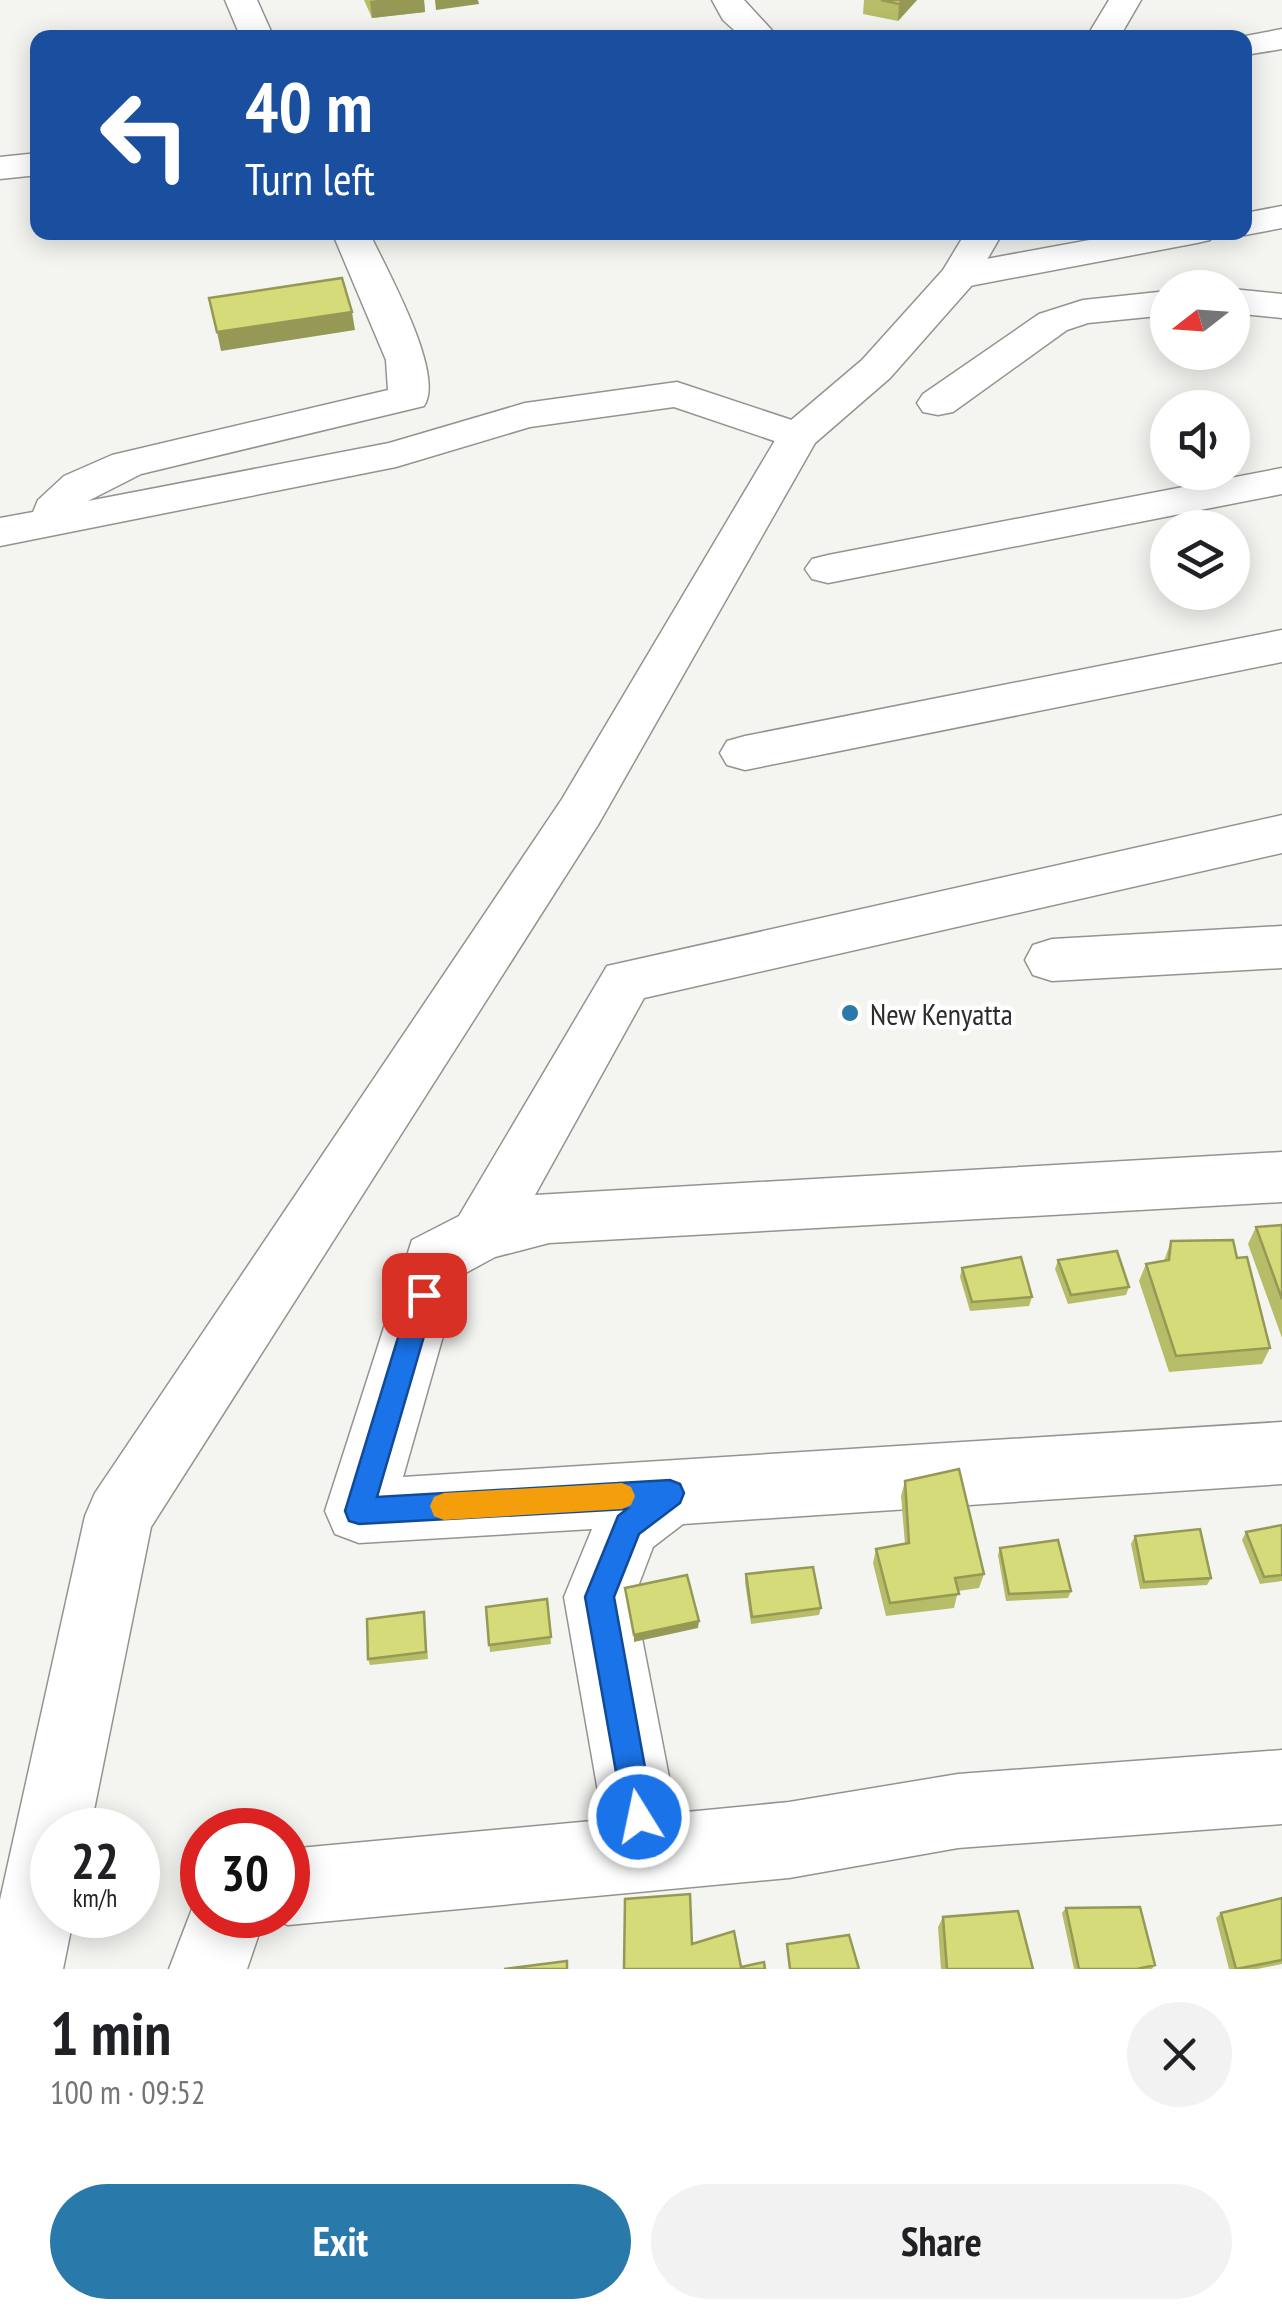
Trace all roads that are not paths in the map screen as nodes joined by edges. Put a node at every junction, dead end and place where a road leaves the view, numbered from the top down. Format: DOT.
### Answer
graph roads {
  1 [pos="241,0"];
  2 [pos="728,0"];
  3 [pos="1124,0"];
  4 [pos="254,30"];
  5 [pos="754,30"];
  6 [pos="1107,30"];
  7 [pos="1282,39"];
  8 [pos="1252,45"];
  9 [pos="30,165"];
  10 [pos="0,168"];
  11 [pos="1282,217"];
  12 [pos="1252,223"];
  13 [pos="354,240"];
  14 [pos="1115,240"];
  15 [pos="972,254"];
  16 [pos="1250,301"];
  17 [pos="1150,305"];
  18 [pos="1282,306"];
  19 [pos="409,397"];
  20 [pos="938,404"];
  21 [pos="525,415"];
  22 [pos="798,436"];
  23 [pos="1282,482"];
  24 [pos="21,527"];
  25 [pos="828,569"];
  26 [pos="1282,646"];
  27 [pos="745,753"];
  28 [pos="1282,834"];
  29 [pos="1282,947"];
  30 [pos="1052,960"];
  31 [pos="1282,1178"];
  32 [pos="481,1234"];
  33 [pos="1282,1453"];
  34 [pos="670,1493"];
  35 [pos="1282,1787"];
  36 [pos="58,1808"];
  37 [pos="646,1853"];
  38 [pos="310,1885"];
  39 [pos="31,1938"];
  40 [pos="219,1938"];
  41 [pos="24,1969"];
  42 [pos="208,1969"];
  1 -- 4 [label="street"];
  2 -- 5 [label="street"];
  3 -- 6 [label="street"];
  7 -- 8 [label="street"];
  9 -- 10 [label="street"];
  11 -- 12 [label="street"];
  13 -- 19 [label="street"];
  14 -- 15 [label="street"];
  15 -- 22 [label="street"];
  16 -- 18 [label="street"];
  17 -- 20 [label="street"];
  19 -- 21 [label="street"];
  19 -- 24 [label="street"];
  21 -- 22 [label="street"];
  21 -- 24 [label="street"];
  22 -- 36 [label="street"];
  23 -- 25 [label="street"];
  26 -- 27 [label="street"];
  28 -- 32 [label="street"];
  29 -- 30 [label="street"];
  31 -- 32 [label="street"];
  32 -- 34 [label="street"];
  33 -- 34 [label="street"];
  34 -- 37 [label="street"];
  35 -- 37 [label="street"];
  37 -- 38 [label="street"];
  39 -- 41 [label="street"];
  40 -- 42 [label="street"];
}
